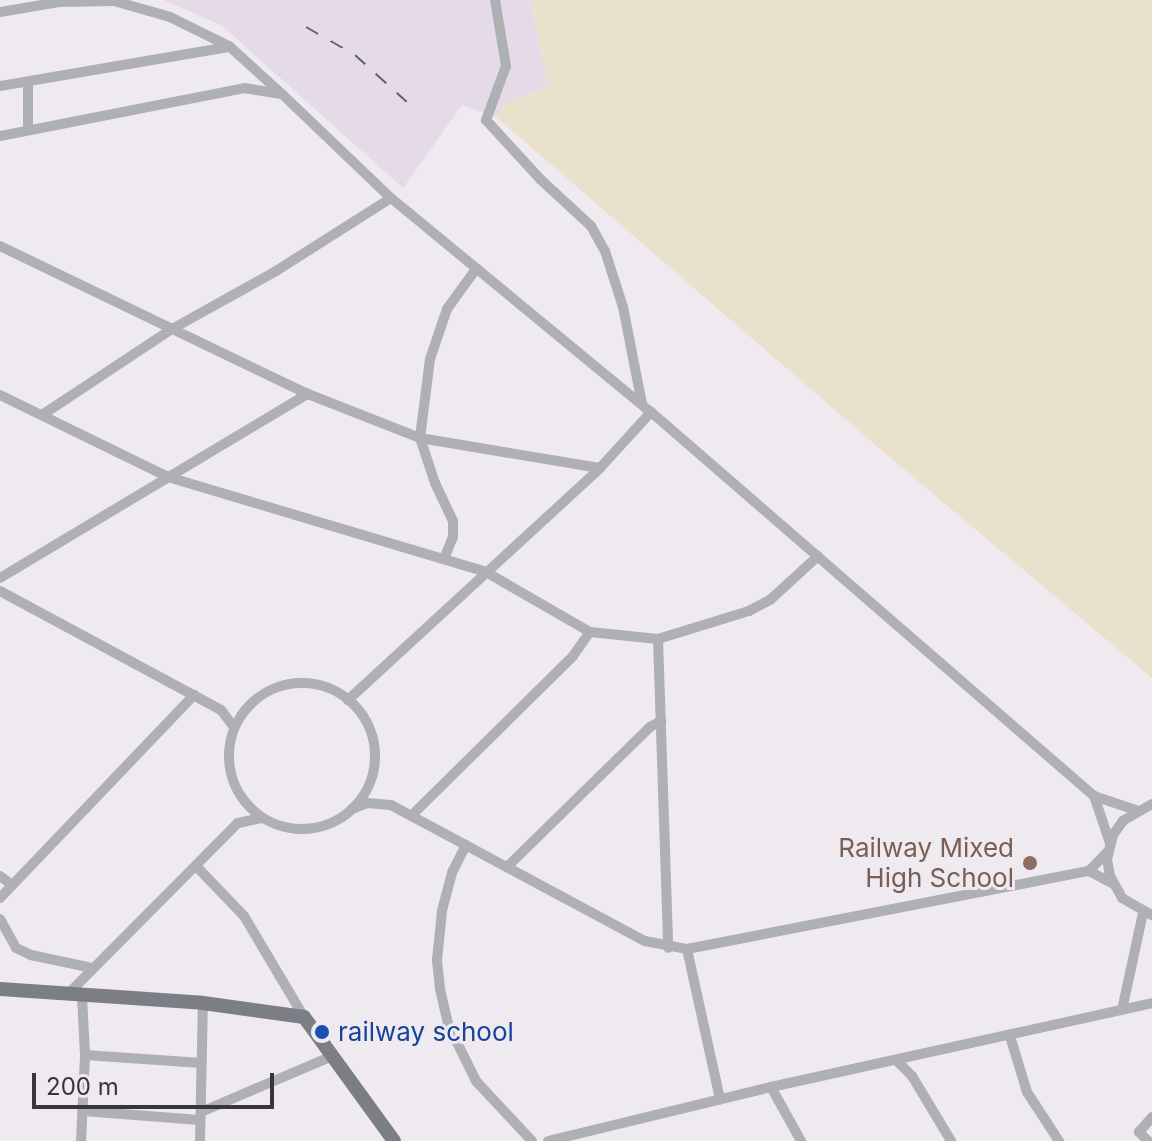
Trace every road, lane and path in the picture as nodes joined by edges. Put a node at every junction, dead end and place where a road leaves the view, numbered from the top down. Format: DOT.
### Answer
graph roads {
  1 [pos="495,0"];
  2 [pos="0,12"];
  3 [pos="229,46"];
  4 [pos="28,82"];
  5 [pos="0,86"];
  6 [pos="282,94"];
  7 [pos="28,130"];
  8 [pos="0,136"];
  9 [pos="391,198"];
  10 [pos="0,246"];
  11 [pos="476,269"];
  12 [pos="172,329"];
  13 [pos="308,394"];
  14 [pos="0,395"];
  15 [pos="646,408"];
  16 [pos="42,415"];
  17 [pos="420,438"];
  18 [pos="600,468"];
  19 [pos="168,477"];
  20 [pos="818,556"];
  21 [pos="444,559"];
  22 [pos="486,572"];
  23 [pos="0,578"];
  24 [pos="0,591"];
  25 [pos="590,632"];
  26 [pos="658,639"];
  27 [pos="194,695"];
  28 [pos="348,700"];
  29 [pos="221,710"];
  30 [pos="245,710"];
  31 [pos="661,721"];
  32 [pos="234,727"];
  33 [pos="372,777"];
  34 [pos="1094,796"];
  35 [pos="241,798"];
  36 [pos="1152,804"];
  37 [pos="391,805"];
  38 [pos="352,809"];
  39 [pos="1136,810"];
  40 [pos="411,816"];
  41 [pos="263,818"];
  42 [pos="238,823"];
  43 [pos="466,845"];
  44 [pos="1109,847"];
  45 [pos="196,866"];
  46 [pos="507,867"];
  47 [pos="1089,871"];
  48 [pos="0,876"];
  49 [pos="1113,884"];
  50 [pos="12,885"];
  51 [pos="0,898"];
  52 [pos="1148,914"];
  53 [pos="0,919"];
  54 [pos="668,948"];
  55 [pos="687,949"];
  56 [pos="92,968"];
  57 [pos="0,989"];
  58 [pos="75,994"];
  59 [pos="203,1003"];
  60 [pos="1152,1003"];
  61 [pos="1122,1010"];
  62 [pos="304,1017"];
  63 [pos="1010,1036"];
  64 [pos="85,1055"];
  65 [pos="332,1056"];
  66 [pos="896,1060"];
  67 [pos="202,1063"];
  68 [pos="771,1087"];
  69 [pos="720,1099"];
  70 [pos="83,1111"];
  71 [pos="200,1116"];
  72 [pos="1152,1117"];
  73 [pos="1135,1137"];
  74 [pos="81,1141"];
  75 [pos="200,1141"];
  76 [pos="394,1141"];
  77 [pos="532,1141"];
  78 [pos="548,1141"];
  79 [pos="801,1141"];
  80 [pos="951,1141"];
  81 [pos="1059,1141"];
  82 [pos="1148,1141"];
  1 -- 15 [label="street"];
  2 -- 3 [label="street"];
  3 -- 4 [label="street"];
  3 -- 6 [label="street"];
  4 -- 5 [label="street"];
  4 -- 7 [label="street"];
  6 -- 7 [label="street"];
  6 -- 9 [label="street"];
  7 -- 8 [label="street"];
  9 -- 11 [label="street"];
  9 -- 12 [label="street"];
  10 -- 12 [label="street"];
  11 -- 15 [label="street"];
  11 -- 17 [label="street"];
  12 -- 13 [label="street"];
  12 -- 16 [label="street"];
  13 -- 17 [label="street"];
  13 -- 19 [label="street"];
  14 -- 16 [label="street"];
  15 -- 18 [label="street"];
  15 -- 20 [label="street"];
  16 -- 19 [label="street"];
  17 -- 18 [label="street"];
  17 -- 21 [label="street"];
  18 -- 22 [label="street"];
  19 -- 21 [label="street"];
  19 -- 23 [label="street"];
  20 -- 26 [label="street"];
  20 -- 34 [label="street"];
  21 -- 22 [label="street"];
  22 -- 25 [label="street"];
  22 -- 28 [label="street"];
  24 -- 27 [label="street"];
  25 -- 26 [label="street"];
  25 -- 40 [label="street"];
  26 -- 31 [label="street"];
  27 -- 29 [label="street"];
  27 -- 50 [label="street"];
  28 -- 30 [label="street"];
  28 -- 33 [label="street"];
  29 -- 30 [label="street"];
  29 -- 32 [label="street"];
  30 -- 32 [label="street"];
  31 -- 46 [label="street"];
  31 -- 54 [label="street"];
  32 -- 35 [label="street"];
  33 -- 37 [label="street"];
  33 -- 38 [label="street"];
  34 -- 39 [label="street"];
  34 -- 44 [label="street"];
  35 -- 41 [label="street"];
  35 -- 42 [label="street"];
  36 -- 39 [label="street"];
  37 -- 38 [label="street"];
  37 -- 40 [label="street"];
  38 -- 41 [label="street"];
  39 -- 44 [label="street"];
  40 -- 43 [label="street"];
  41 -- 42 [label="street"];
  42 -- 45 [label="street"];
  43 -- 46 [label="street"];
  43 -- 77 [label="street"];
  44 -- 47 [label="street"];
  44 -- 49 [label="street"];
  45 -- 56 [label="street"];
  45 -- 62 [label="street"];
  46 -- 54 [label="street"];
  47 -- 49 [label="street"];
  47 -- 55 [label="street"];
  48 -- 50 [label="street"];
  49 -- 52 [label="street"];
  50 -- 51 [label="street"];
  52 -- 61 [label="street"];
  53 -- 56 [label="street"];
  54 -- 55 [label="street"];
  55 -- 69 [label="street"];
  56 -- 58 [label="street"];
  57 -- 58 [label="main road"];
  58 -- 59 [label="main road"];
  58 -- 64 [label="street"];
  59 -- 62 [label="main road"];
  59 -- 67 [label="street"];
  60 -- 61 [label="street"];
  61 -- 63 [label="street"];
  62 -- 65 [label="main road"];
  63 -- 66 [label="street"];
  63 -- 81 [label="street"];
  64 -- 67 [label="street"];
  64 -- 70 [label="street"];
  65 -- 71 [label="street"];
  65 -- 76 [label="main road"];
  66 -- 68 [label="street"];
  66 -- 80 [label="street"];
  67 -- 71 [label="street"];
  68 -- 69 [label="street"];
  68 -- 79 [label="street"];
  69 -- 78 [label="street"];
  70 -- 71 [label="street"];
  70 -- 74 [label="street"];
  71 -- 75 [label="street"];
  72 -- 73 [label="street"];
  73 -- 82 [label="street"];
}
